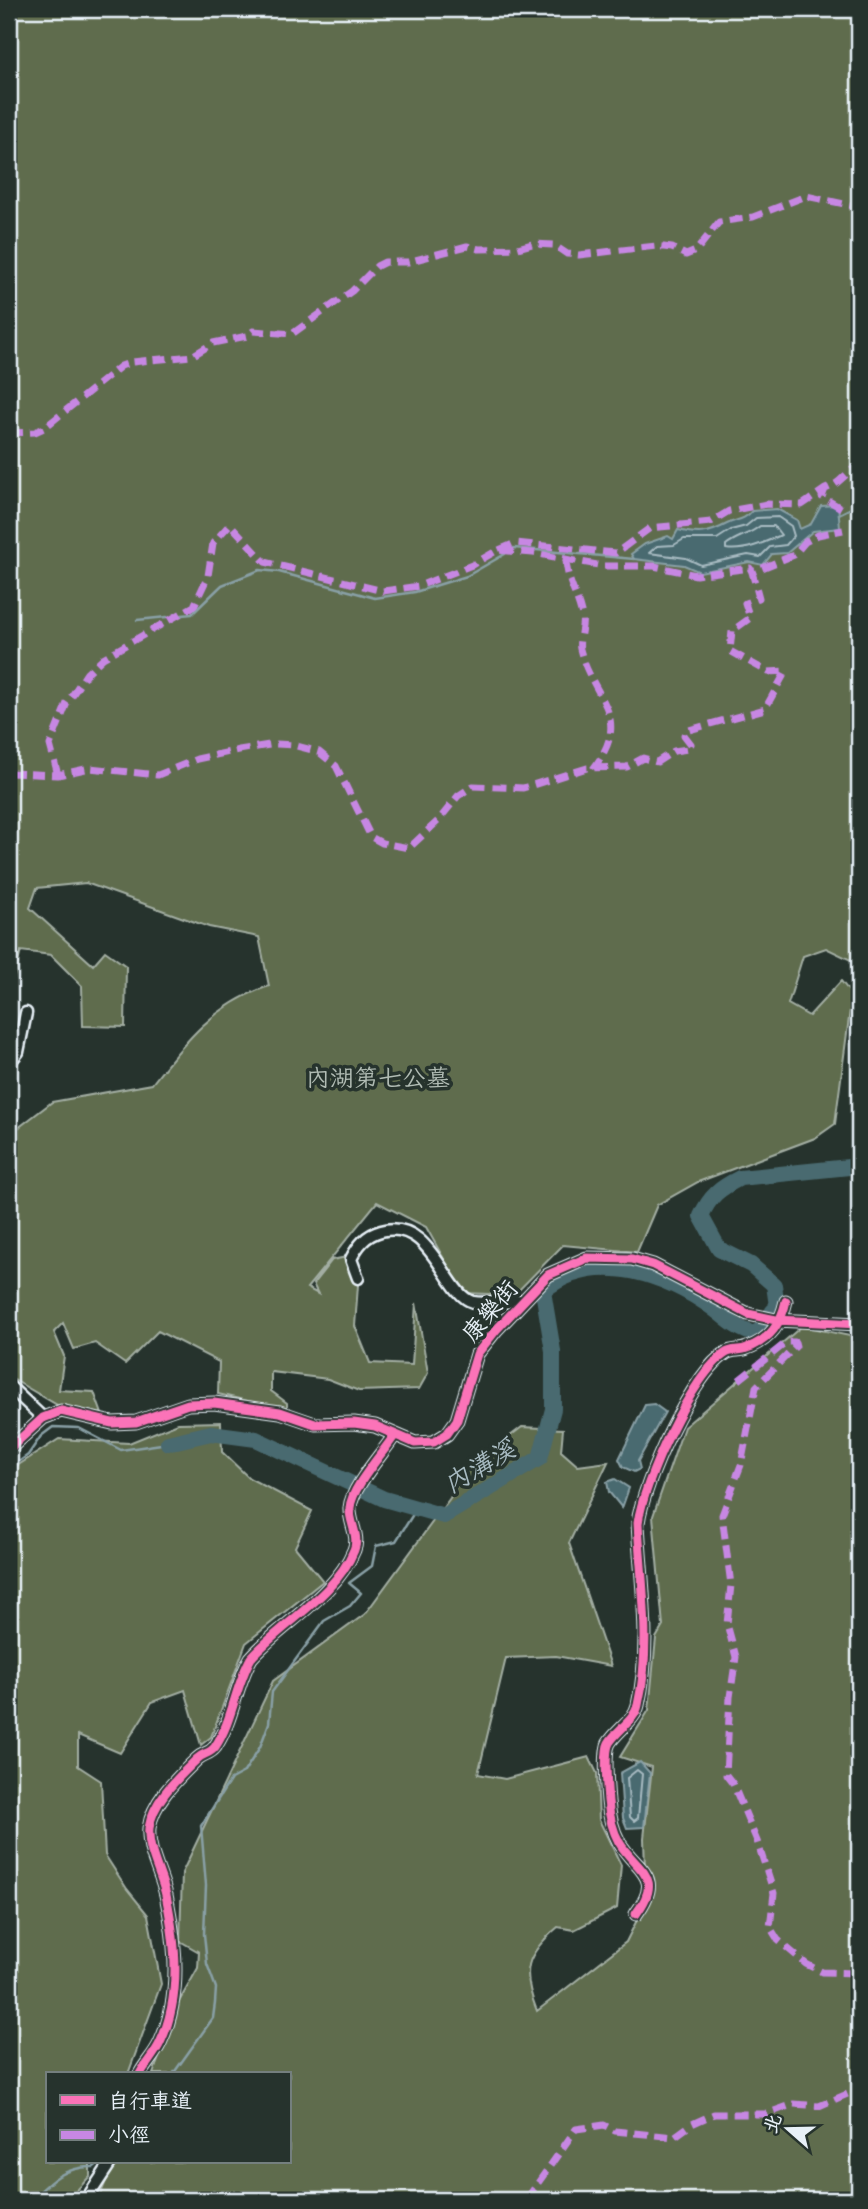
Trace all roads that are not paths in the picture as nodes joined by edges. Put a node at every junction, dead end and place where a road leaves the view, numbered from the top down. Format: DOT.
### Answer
graph roads {
  1 [pos="26,1013"];
  2 [pos="9,1063"];
  3 [pos="358,1278"];
  4 [pos="522,1300"];
  5 [pos="786,1301"];
  6 [pos="778,1319"];
  7 [pos="859,1324"];
  8 [pos="9,1386"];
  9 [pos="43,1418"];
  10 [pos="394,1436"];
  11 [pos="9,1449"];
  12 [pos="636,1914"];
  13 [pos="141,2072"];
  14 [pos="110,2164"];
  15 [pos="86,2200"];
  1 -- 2 [label="street"];
  3 -- 4 [label="street"];
  4 -- 6 [label="street, 康樂街"];
  4 -- 10 [label="street, 康樂街"];
  5 -- 6 [label="street"];
  6 -- 7 [label="street"];
  6 -- 12 [label="street"];
  8 -- 9 [label="street"];
  9 -- 10 [label="street, 康樂街"];
  9 -- 11 [label="street"];
  10 -- 13 [label="street"];
  14 -- 15 [label="street"];
}
